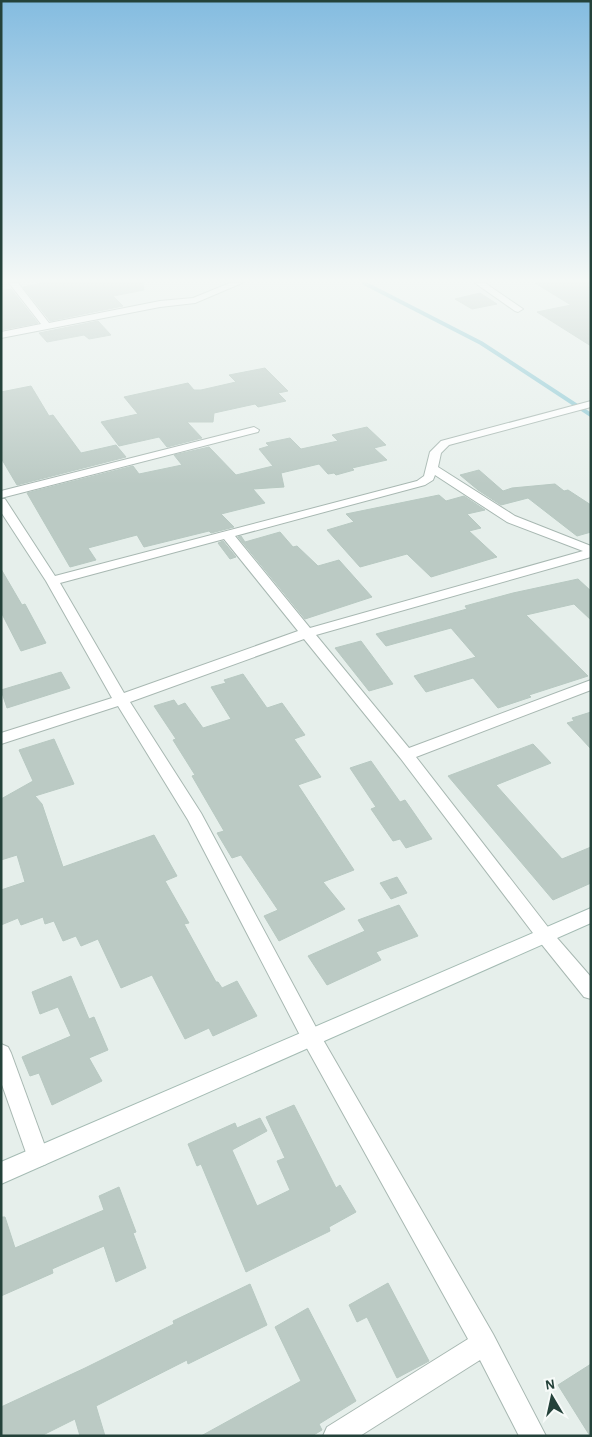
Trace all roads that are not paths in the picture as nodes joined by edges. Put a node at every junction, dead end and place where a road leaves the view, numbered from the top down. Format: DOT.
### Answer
graph roads {
  1 [pos="591,404"];
  2 [pos="254,430"];
  3 [pos="432,468"];
  4 [pos="1,496"];
  5 [pos="1,502"];
  6 [pos="227,535"];
  7 [pos="591,551"];
  8 [pos="52,581"];
  9 [pos="307,633"];
  10 [pos="591,685"];
  11 [pos="121,700"];
  12 [pos="1,739"];
  13 [pos="406,755"];
  14 [pos="591,915"];
  15 [pos="545,936"];
  16 [pos="591,992"];
  17 [pos="311,1037"];
  18 [pos="1,1053"];
  19 [pos="38,1157"];
  20 [pos="1,1173"];
  21 [pos="484,1343"];
  22 [pos="336,1436"];
  23 [pos="533,1436"];
  1 -- 3 [label="street"];
  2 -- 4 [label="street"];
  3 -- 6 [label="street"];
  3 -- 7 [label="street"];
  5 -- 8 [label="street"];
  6 -- 8 [label="street"];
  6 -- 9 [label="street"];
  7 -- 9 [label="street"];
  8 -- 11 [label="street"];
  9 -- 11 [label="street"];
  9 -- 13 [label="street"];
  10 -- 13 [label="street"];
  11 -- 12 [label="street"];
  11 -- 17 [label="street"];
  13 -- 15 [label="street"];
  14 -- 15 [label="street"];
  15 -- 16 [label="street"];
  15 -- 17 [label="street"];
  17 -- 19 [label="street"];
  17 -- 21 [label="street"];
  18 -- 19 [label="street"];
  19 -- 20 [label="street"];
  21 -- 22 [label="street"];
  21 -- 23 [label="street"];
}
